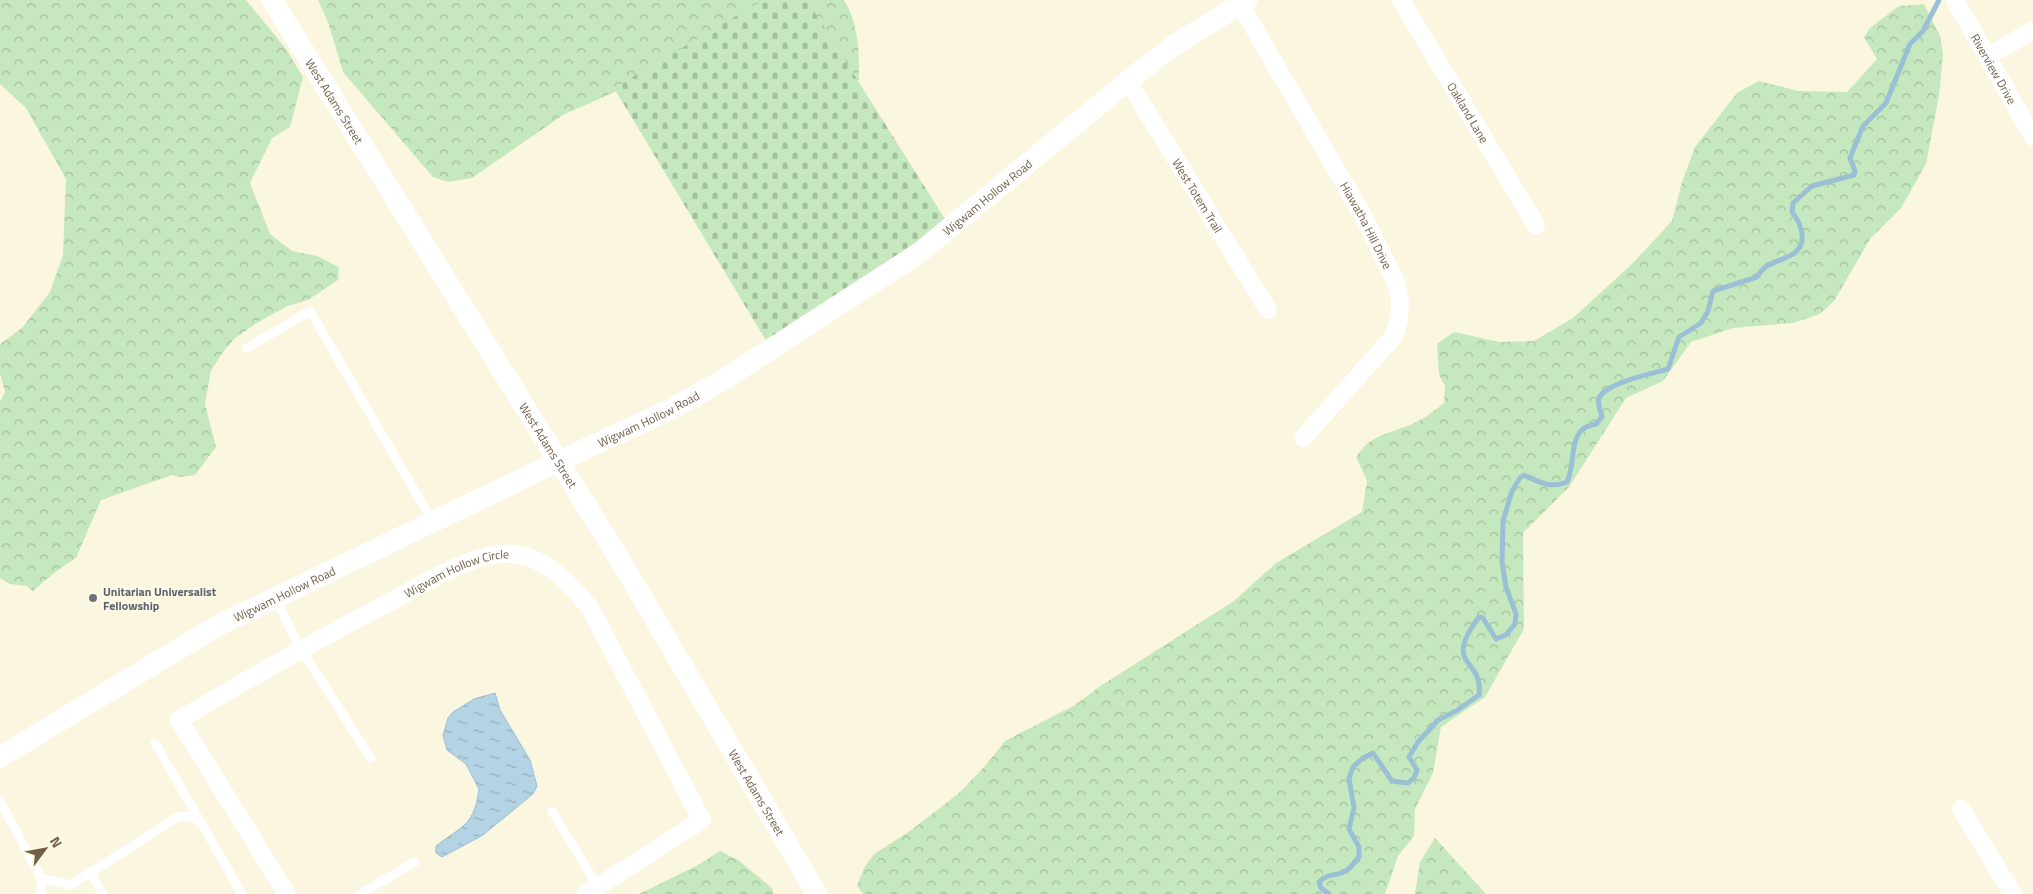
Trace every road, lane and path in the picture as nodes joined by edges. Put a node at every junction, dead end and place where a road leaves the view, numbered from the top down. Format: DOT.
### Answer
graph roads {
  1 [pos="272,0"];
  2 [pos="1401,0"];
  3 [pos="1955,0"];
  4 [pos="1243,2"];
  5 [pos="2032,33"];
  6 [pos="1988,57"];
  7 [pos="1128,81"];
  8 [pos="2033,137"];
  9 [pos="1536,225"];
  10 [pos="1268,310"];
  11 [pos="247,348"];
  12 [pos="1303,438"];
  13 [pos="559,461"];
  14 [pos="432,522"];
  15 [pos="275,598"];
  16 [pos="300,648"];
  17 [pos="155,743"];
  18 [pos="0,757"];
  19 [pos="371,758"];
  20 [pos="0,801"];
  21 [pos="1961,810"];
  22 [pos="552,811"];
  23 [pos="203,826"];
  24 [pos="416,862"];
  25 [pos="90,872"];
  26 [pos="41,878"];
  27 [pos="592,890"];
  28 [pos="41,894"];
  29 [pos="103,894"];
  30 [pos="242,894"];
  31 [pos="287,894"];
  32 [pos="360,894"];
  33 [pos="817,894"];
  34 [pos="2013,894"];
  1 -- 13 [label="street, West Adams Street"];
  2 -- 9 [label="street, Oakland Lane"];
  3 -- 6 [label="street, Riverview Drive"];
  4 -- 7 [label="street, Wigwam Hollow Road"];
  4 -- 12 [label="street, Hiawatha Hill Drive"];
  5 -- 6 [label="street"];
  6 -- 8 [label="street, Riverview Drive"];
  7 -- 10 [label="street, West Totem Trail"];
  7 -- 13 [label="street, Wigwam Hollow Road"];
  11 -- 14 [label="lane"];
  13 -- 14 [label="street, Wigwam Hollow Road"];
  13 -- 33 [label="street, West Adams Street"];
  14 -- 15 [label="street, Wigwam Hollow Road"];
  15 -- 16 [label="lane"];
  15 -- 18 [label="street, Wigwam Hollow Road"];
  16 -- 19 [label="lane"];
  16 -- 27 [label="street, Wigwam Hollow Circle"];
  16 -- 31 [label="street, Wigwam Hollow Circle"];
  17 -- 23 [label="lane"];
  20 -- 26 [label="lane"];
  21 -- 34 [label="street"];
  22 -- 27 [label="lane, Wigwam Hollow Circle"];
  23 -- 25 [label="lane"];
  23 -- 30 [label="lane"];
  24 -- 32 [label="lane"];
  25 -- 26 [label="lane"];
  25 -- 29 [label="lane"];
  26 -- 28 [label="lane"];
}
